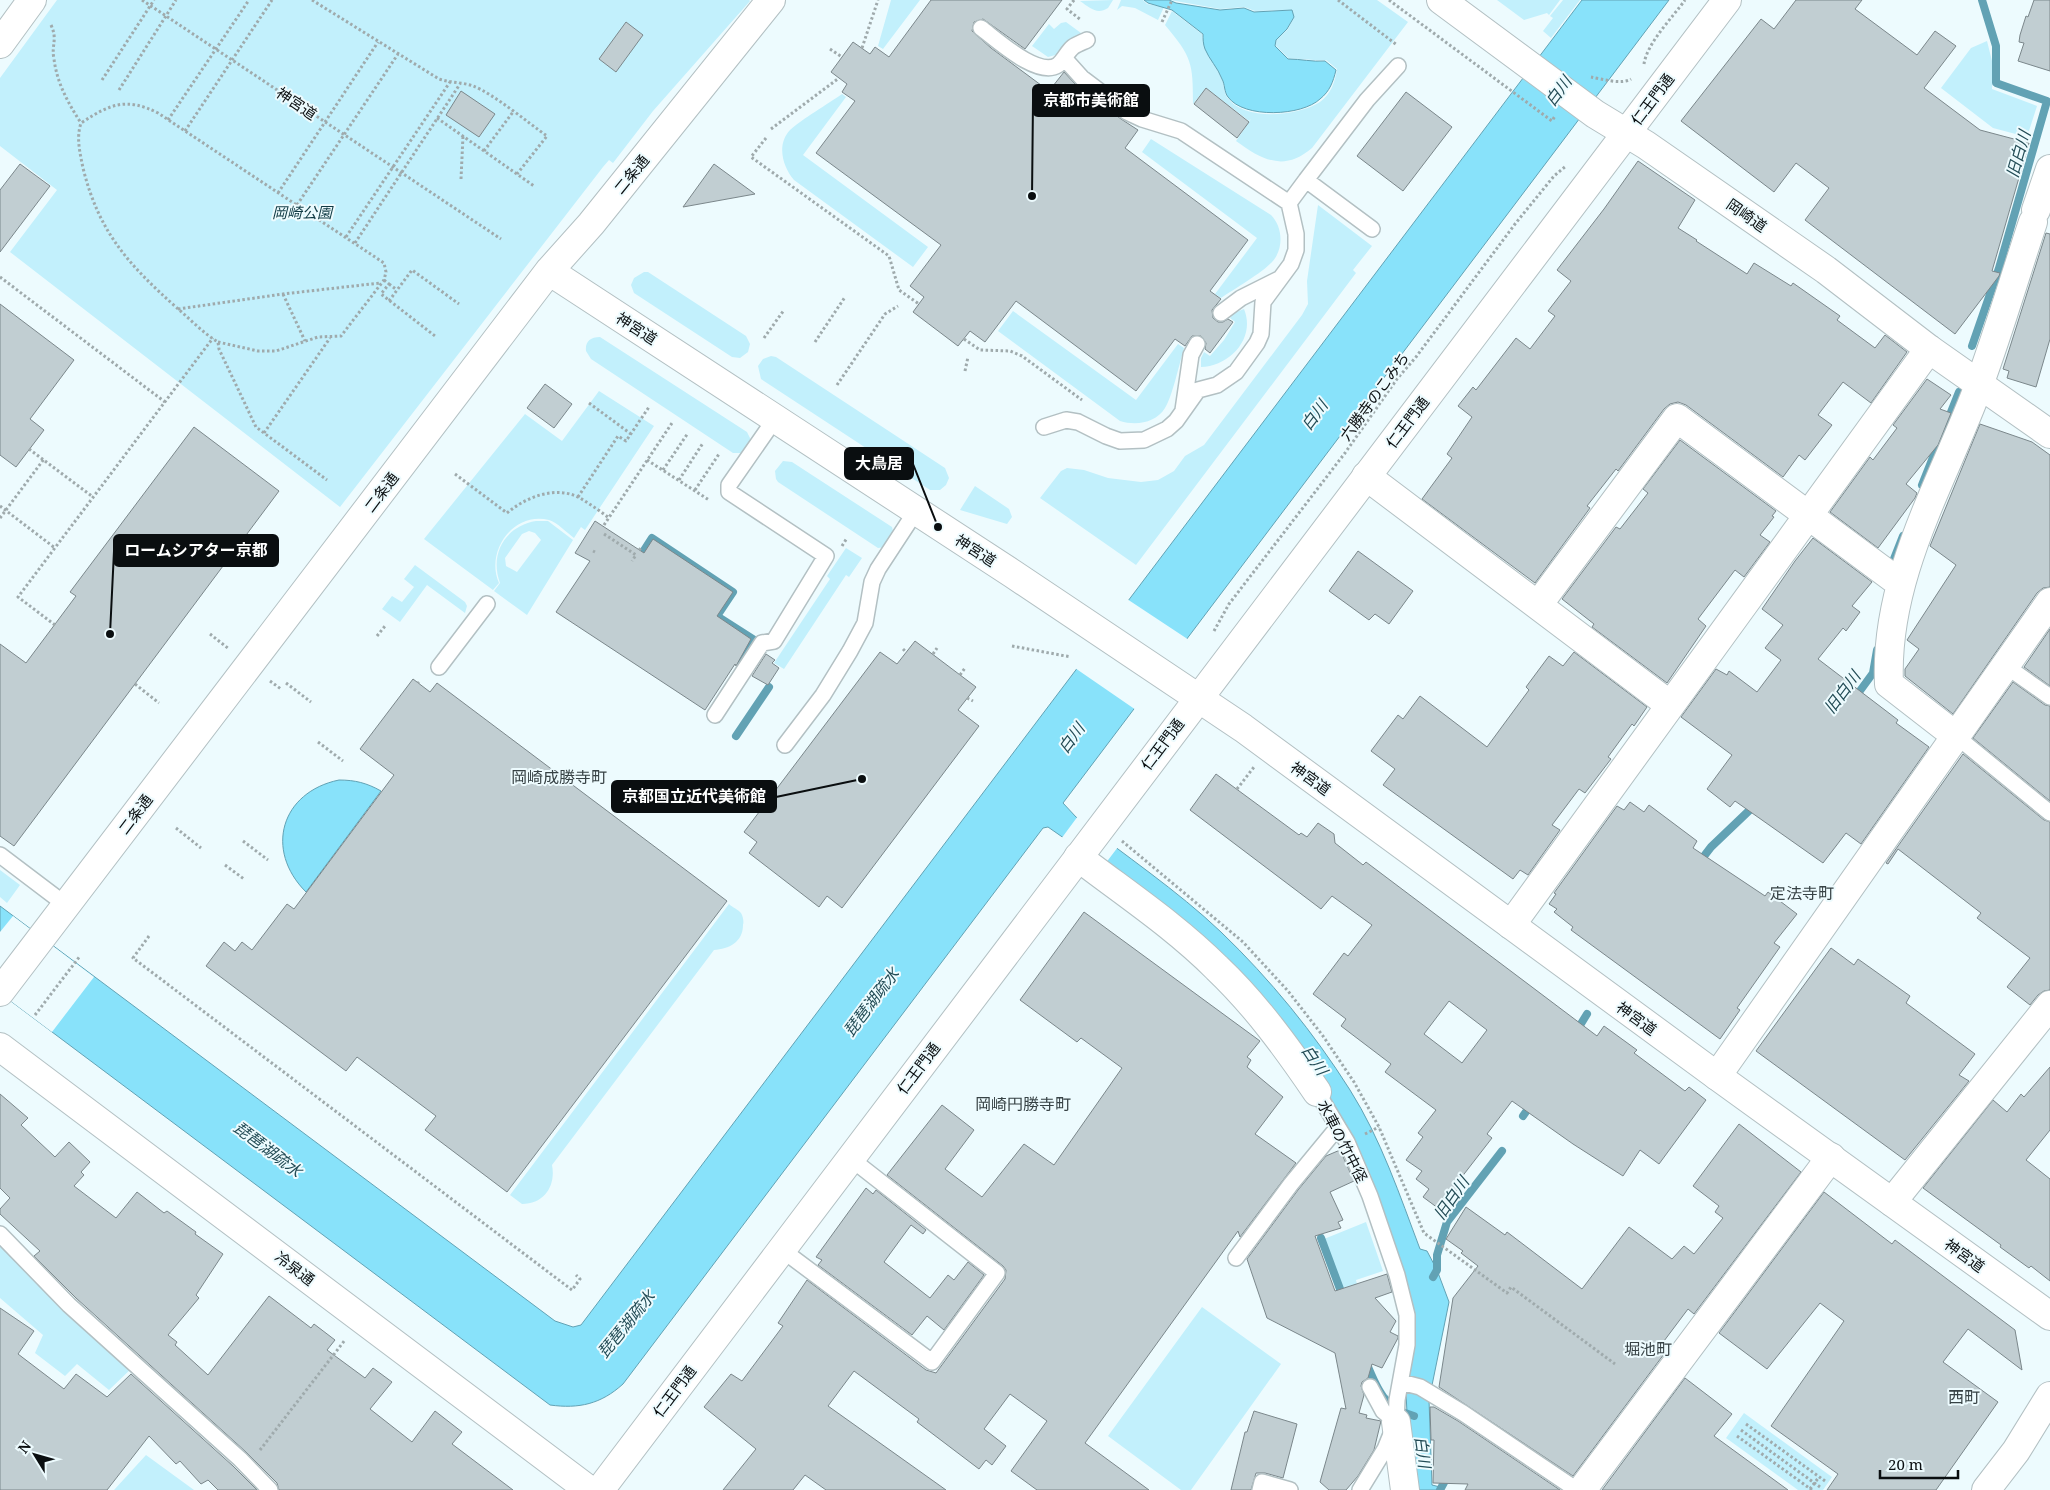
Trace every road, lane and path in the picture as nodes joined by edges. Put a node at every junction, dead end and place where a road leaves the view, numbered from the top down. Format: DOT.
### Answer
graph roads {
  1 [pos="32,0"];
  2 [pos="142,0"];
  3 [pos="154,0"];
  4 [pos="176,0"];
  5 [pos="249,0"];
  6 [pos="272,0"];
  7 [pos="312,0"];
  8 [pos="772,0"];
  9 [pos="878,0"];
  10 [pos="1074,0"];
  11 [pos="1172,0"];
  12 [pos="1338,0"];
  13 [pos="1390,0"];
  14 [pos="1441,0"];
  15 [pos="1685,0"];
  16 [pos="1727,0"];
  17 [pos="150,6"];
  18 [pos="166,16"];
  19 [pos="1078,18"];
  20 [pos="1162,22"];
  21 [pos="51,25"];
  22 [pos="981,28"];
  23 [pos="1087,40"];
  24 [pos="378,42"];
  25 [pos="1394,43"];
  26 [pos="0,44"];
  27 [pos="862,48"];
  28 [pos="216,49"];
  29 [pos="830,49"];
  30 [pos="398,54"];
  31 [pos="842,57"];
  32 [pos="1064,58"];
  33 [pos="233,60"];
  34 [pos="1398,66"];
  35 [pos="1642,72"];
  36 [pos="1586,76"];
  37 [pos="839,78"];
  38 [pos="102,80"];
  39 [pos="1620,81"];
  40 [pos="450,82"];
  41 [pos="460,84"];
  42 [pos="119,90"];
  43 [pos="513,112"];
  44 [pos="437,118"];
  45 [pos="168,120"];
  46 [pos="1552,121"];
  47 [pos="325,122"];
  48 [pos="81,123"];
  49 [pos="771,129"];
  50 [pos="185,131"];
  51 [pos="1626,133"];
  52 [pos="344,134"];
  53 [pos="463,136"];
  54 [pos="766,138"];
  55 [pos="484,151"];
  56 [pos="1570,163"];
  57 [pos="394,167"];
  58 [pos="2050,168"];
  59 [pos="402,173"];
  60 [pos="517,174"];
  61 [pos="461,179"];
  62 [pos="1306,180"];
  63 [pos="534,186"];
  64 [pos="278,193"];
  65 [pos="1289,203"];
  66 [pos="297,205"];
  67 [pos="1372,229"];
  68 [pos="346,238"];
  69 [pos="501,238"];
  70 [pos="355,243"];
  71 [pos="549,271"];
  72 [pos="0,277"];
  73 [pos="1280,279"];
  74 [pos="384,280"];
  75 [pos="380,283"];
  76 [pos="389,284"];
  77 [pos="397,290"];
  78 [pos="282,294"];
  79 [pos="844,297"];
  80 [pos="389,301"];
  81 [pos="459,304"];
  82 [pos="919,304"];
  83 [pos="898,306"];
  84 [pos="178,308"];
  85 [pos="784,310"];
  86 [pos="1220,313"];
  87 [pos="435,336"];
  88 [pos="213,338"];
  89 [pos="330,338"];
  90 [pos="764,338"];
  91 [pos="964,338"];
  92 [pos="305,341"];
  93 [pos="218,342"];
  94 [pos="815,342"];
  95 [pos="1197,344"];
  96 [pos="1930,349"];
  97 [pos="968,357"];
  98 [pos="965,371"];
  99 [pos="1979,384"];
  100 [pos="837,386"];
  101 [pos="1082,401"];
  102 [pos="165,402"];
  103 [pos="589,403"];
  104 [pos="649,407"];
  105 [pos="1183,411"];
  106 [pos="775,419"];
  107 [pos="672,422"];
  108 [pos="1044,426"];
  109 [pos="264,433"];
  110 [pos="688,433"];
  111 [pos="631,434"];
  112 [pos="2050,434"];
  113 [pos="703,443"];
  114 [pos="29,449"];
  115 [pos="719,454"];
  116 [pos="44,460"];
  117 [pos="663,470"];
  118 [pos="455,474"];
  119 [pos="1366,476"];
  120 [pos="327,480"];
  121 [pos="679,480"];
  122 [pos="695,490"];
  123 [pos="94,497"];
  124 [pos="578,497"];
  125 [pos="0,506"];
  126 [pos="5,510"];
  127 [pos="916,511"];
  128 [pos="1808,514"];
  129 [pos="0,518"];
  130 [pos="609,518"];
  131 [pos="604,525"];
  132 [pos="604,534"];
  133 [pos="847,538"];
  134 [pos="841,546"];
  135 [pos="55,548"];
  136 [pos="632,561"];
  137 [pos="1893,578"];
  138 [pos="2050,602"];
  139 [pos="487,604"];
  140 [pos="1538,605"];
  141 [pos="55,625"];
  142 [pos="385,626"];
  143 [pos="1212,633"];
  144 [pos="377,636"];
  145 [pos="1012,646"];
  146 [pos="937,648"];
  147 [pos="932,654"];
  148 [pos="1071,657"];
  149 [pos="2006,666"];
  150 [pos="439,667"];
  151 [pos="965,668"];
  152 [pos="960,675"];
  153 [pos="286,683"];
  154 [pos="135,684"];
  155 [pos="2050,697"];
  156 [pos="967,698"];
  157 [pos="1198,698"];
  158 [pos="972,701"];
  159 [pos="311,702"];
  160 [pos="159,703"];
  161 [pos="1670,706"];
  162 [pos="715,714"];
  163 [pos="1956,736"];
  164 [pos="318,742"];
  165 [pos="785,745"];
  166 [pos="343,761"];
  167 [pos="1256,764"];
  168 [pos="1237,789"];
  169 [pos="2050,813"];
  170 [pos="176,828"];
  171 [pos="243,841"];
  172 [pos="201,848"];
  173 [pos="0,855"];
  174 [pos="268,860"];
  175 [pos="1084,860"];
  176 [pos="225,865"];
  177 [pos="244,879"];
  178 [pos="66,905"];
  179 [pos="1511,925"];
  180 [pos="149,936"];
  181 [pos="80,956"];
  182 [pos="0,992"];
  183 [pos="2050,1005"];
  184 [pos="35,1015"];
  185 [pos="0,1047"];
  186 [pos="1717,1076"];
  187 [pos="1317,1092"];
  188 [pos="1338,1127"];
  189 [pos="1379,1127"];
  190 [pos="1374,1130"];
  191 [pos="1831,1157"];
  192 [pos="850,1158"];
  193 [pos="1892,1202"];
  194 [pos="0,1234"];
  195 [pos="1435,1241"];
  196 [pos="781,1249"];
  197 [pos="1236,1258"];
  198 [pos="576,1275"];
  199 [pos="2050,1316"];
  200 [pos="361,1318"];
  201 [pos="1615,1364"];
  202 [pos="1403,1382"];
  203 [pos="1370,1387"];
  204 [pos="2050,1396"];
  205 [pos="1396,1422"];
  206 [pos="1746,1424"];
  207 [pos="1741,1430"];
  208 [pos="1737,1436"];
  209 [pos="248,1467"];
  210 [pos="1819,1477"];
  211 [pos="1824,1481"];
  212 [pos="1815,1483"];
  213 [pos="1820,1487"];
  214 [pos="1811,1489"];
  215 [pos="270,1490"];
  216 [pos="589,1490"];
  217 [pos="600,1490"];
  218 [pos="1260,1490"];
  219 [pos="1290,1490"];
  220 [pos="1360,1490"];
  221 [pos="1405,1490"];
  222 [pos="1576,1490"];
  223 [pos="1582,1490"];
  224 [pos="1986,1490"];
  1 -- 26 [label="street"];
  2 -- 17 [label="path, 神宮道"];
  3 -- 17 [label="path"];
  4 -- 18 [label="path"];
  5 -- 28 [label="path"];
  6 -- 33 [label="path"];
  7 -- 24 [label="path"];
  8 -- 71 [label="street, 二条通"];
  9 -- 27 [label="path"];
  10 -- 19 [label="path"];
  11 -- 20 [label="path"];
  12 -- 25 [label="path"];
  13 -- 46 [label="path"];
  14 -- 51 [label="street, 岡崎道"];
  15 -- 35 [label="path"];
  16 -- 51 [label="street, 仁王門通"];
  17 -- 18 [label="path, 神宮道"];
  17 -- 38 [label="path"];
  18 -- 28 [label="path, 神宮道"];
  18 -- 42 [label="path"];
  21 -- 48 [label="path"];
  22 -- 32 [label="lane"];
  23 -- 32 [label="lane"];
  24 -- 30 [label="path"];
  24 -- 47 [label="path"];
  28 -- 33 [label="path, 神宮道"];
  28 -- 45 [label="path"];
  29 -- 31 [label="path"];
  30 -- 40 [label="path"];
  30 -- 52 [label="path"];
  32 -- 65 [label="lane"];
  33 -- 47 [label="path, 神宮道"];
  33 -- 50 [label="path"];
  34 -- 62 [label="lane"];
  36 -- 39 [label="path"];
  37 -- 49 [label="path"];
  40 -- 41 [label="path"];
  40 -- 57 [label="path"];
  41 -- 43 [label="path"];
  41 -- 44 [label="path"];
  43 -- 55 [label="path"];
  43 -- 60 [label="path"];
  44 -- 53 [label="path"];
  44 -- 59 [label="path"];
  45 -- 48 [label="path"];
  45 -- 50 [label="path"];
  47 -- 52 [label="path, 神宮道"];
  47 -- 64 [label="path"];
  48 -- 84 [label="path"];
  50 -- 64 [label="path"];
  51 -- 96 [label="street, 岡崎道"];
  51 -- 119 [label="street, 仁王門通"];
  52 -- 57 [label="path, 神宮道"];
  52 -- 66 [label="path"];
  53 -- 55 [label="path"];
  53 -- 61 [label="path"];
  54 -- 82 [label="path"];
  55 -- 60 [label="path"];
  56 -- 143 [label="path, 六勝寺のこみち"];
  57 -- 59 [label="path, 神宮道"];
  57 -- 68 [label="path"];
  58 -- 99 [label="street"];
  59 -- 69 [label="path, 神宮道"];
  59 -- 70 [label="path"];
  60 -- 63 [label="path"];
  62 -- 65 [label="lane"];
  62 -- 67 [label="lane"];
  64 -- 66 [label="path"];
  65 -- 73 [label="lane"];
  66 -- 68 [label="path"];
  68 -- 70 [label="path"];
  70 -- 74 [label="path"];
  71 -- 106 [label="street, 神宮道"];
  71 -- 178 [label="street, 二条通"];
  72 -- 102 [label="path"];
  73 -- 86 [label="lane"];
  73 -- 105 [label="lane"];
  74 -- 75 [label="path"];
  74 -- 76 [label="path"];
  75 -- 78 [label="path"];
  75 -- 89 [label="path"];
  76 -- 77 [label="path"];
  76 -- 80 [label="path"];
  77 -- 80 [label="path"];
  77 -- 81 [label="path"];
  78 -- 84 [label="path"];
  78 -- 92 [label="path"];
  79 -- 94 [label="path"];
  80 -- 87 [label="path"];
  83 -- 100 [label="path"];
  84 -- 88 [label="path"];
  85 -- 90 [label="path"];
  88 -- 93 [label="path"];
  88 -- 102 [label="path"];
  89 -- 92 [label="path"];
  89 -- 109 [label="path"];
  91 -- 101 [label="path"];
  92 -- 93 [label="path"];
  93 -- 109 [label="path"];
  95 -- 105 [label="lane"];
  96 -- 99 [label="street, 岡崎道"];
  96 -- 128 [label="street"];
  97 -- 98 [label="path"];
  99 -- 112 [label="street, 岡崎道"];
  99 -- 137 [label="street"];
  102 -- 123 [label="path"];
  103 -- 111 [label="path"];
  104 -- 111 [label="path"];
  105 -- 108 [label="lane"];
  106 -- 127 [label="street, 神宮道"];
  106 -- 162 [label="lane"];
  107 -- 130 [label="path"];
  109 -- 120 [label="path"];
  110 -- 117 [label="path"];
  111 -- 124 [label="path"];
  113 -- 121 [label="path"];
  114 -- 116 [label="path"];
  115 -- 122 [label="path"];
  116 -- 123 [label="path"];
  116 -- 126 [label="path"];
  118 -- 124 [label="path"];
  119 -- 140 [label="street"];
  119 -- 157 [label="street, 仁王門通"];
  123 -- 135 [label="path"];
  124 -- 130 [label="path"];
  125 -- 126 [label="path"];
  126 -- 129 [label="path"];
  126 -- 135 [label="path"];
  127 -- 157 [label="street, 神宮道"];
  127 -- 165 [label="lane"];
  128 -- 137 [label="street"];
  128 -- 140 [label="street"];
  128 -- 161 [label="street"];
  130 -- 131 [label="path"];
  132 -- 136 [label="path"];
  133 -- 134 [label="path"];
  135 -- 141 [label="path"];
  137 -- 163 [label="street"];
  138 -- 149 [label="street"];
  139 -- 150 [label="lane"];
  140 -- 161 [label="street"];
  142 -- 144 [label="path"];
  145 -- 148 [label="path"];
  146 -- 147 [label="path"];
  149 -- 155 [label="lane"];
  149 -- 163 [label="street"];
  151 -- 152 [label="path"];
  153 -- 159 [label="path"];
  154 -- 160 [label="path"];
  156 -- 158 [label="path"];
  157 -- 175 [label="street, 仁王門通"];
  157 -- 179 [label="street, 神宮道"];
  161 -- 179 [label="street"];
  163 -- 169 [label="lane"];
  163 -- 186 [label="street"];
  164 -- 166 [label="path"];
  167 -- 168 [label="path"];
  170 -- 172 [label="path"];
  171 -- 174 [label="path"];
  173 -- 178 [label="lane"];
  175 -- 187 [label="street, 水車の竹中径"];
  175 -- 192 [label="street, 仁王門通"];
  176 -- 177 [label="path"];
  178 -- 182 [label="street, 二条通"];
  179 -- 186 [label="street, 神宮道"];
  180 -- 198 [label="path"];
  181 -- 184 [label="path"];
  183 -- 193 [label="street"];
  185 -- 200 [label="street, 冷泉通"];
  186 -- 191 [label="street, 神宮道"];
  187 -- 188 [label="lane, 水車の竹中径"];
  188 -- 197 [label="lane"];
  188 -- 202 [label="lane, 水車の竹中径"];
  189 -- 190 [label="path"];
  191 -- 193 [label="street, 神宮道"];
  191 -- 223 [label="street"];
  192 -- 196 [label="street, 仁王門通"];
  192 -- 196 [label="lane"];
  193 -- 199 [label="street, 神宮道"];
  194 -- 209 [label="lane"];
  195 -- 201 [label="path"];
  196 -- 217 [label="street, 仁王門通"];
  200 -- 209 [label="path"];
  200 -- 216 [label="street, 冷泉通"];
  202 -- 205 [label="lane, 水車の竹中径"];
  202 -- 222 [label="lane"];
  203 -- 205 [label="lane"];
  204 -- 224 [label="street"];
  205 -- 220 [label="lane, 水車の竹中径"];
  205 -- 221 [label="street"];
  206 -- 210 [label="path"];
  207 -- 212 [label="path"];
  208 -- 214 [label="path"];
  209 -- 215 [label="lane"];
  210 -- 211 [label="path"];
  210 -- 212 [label="path"];
  212 -- 213 [label="path"];
  212 -- 214 [label="path"];
  218 -- 219 [label="lane"];
}
